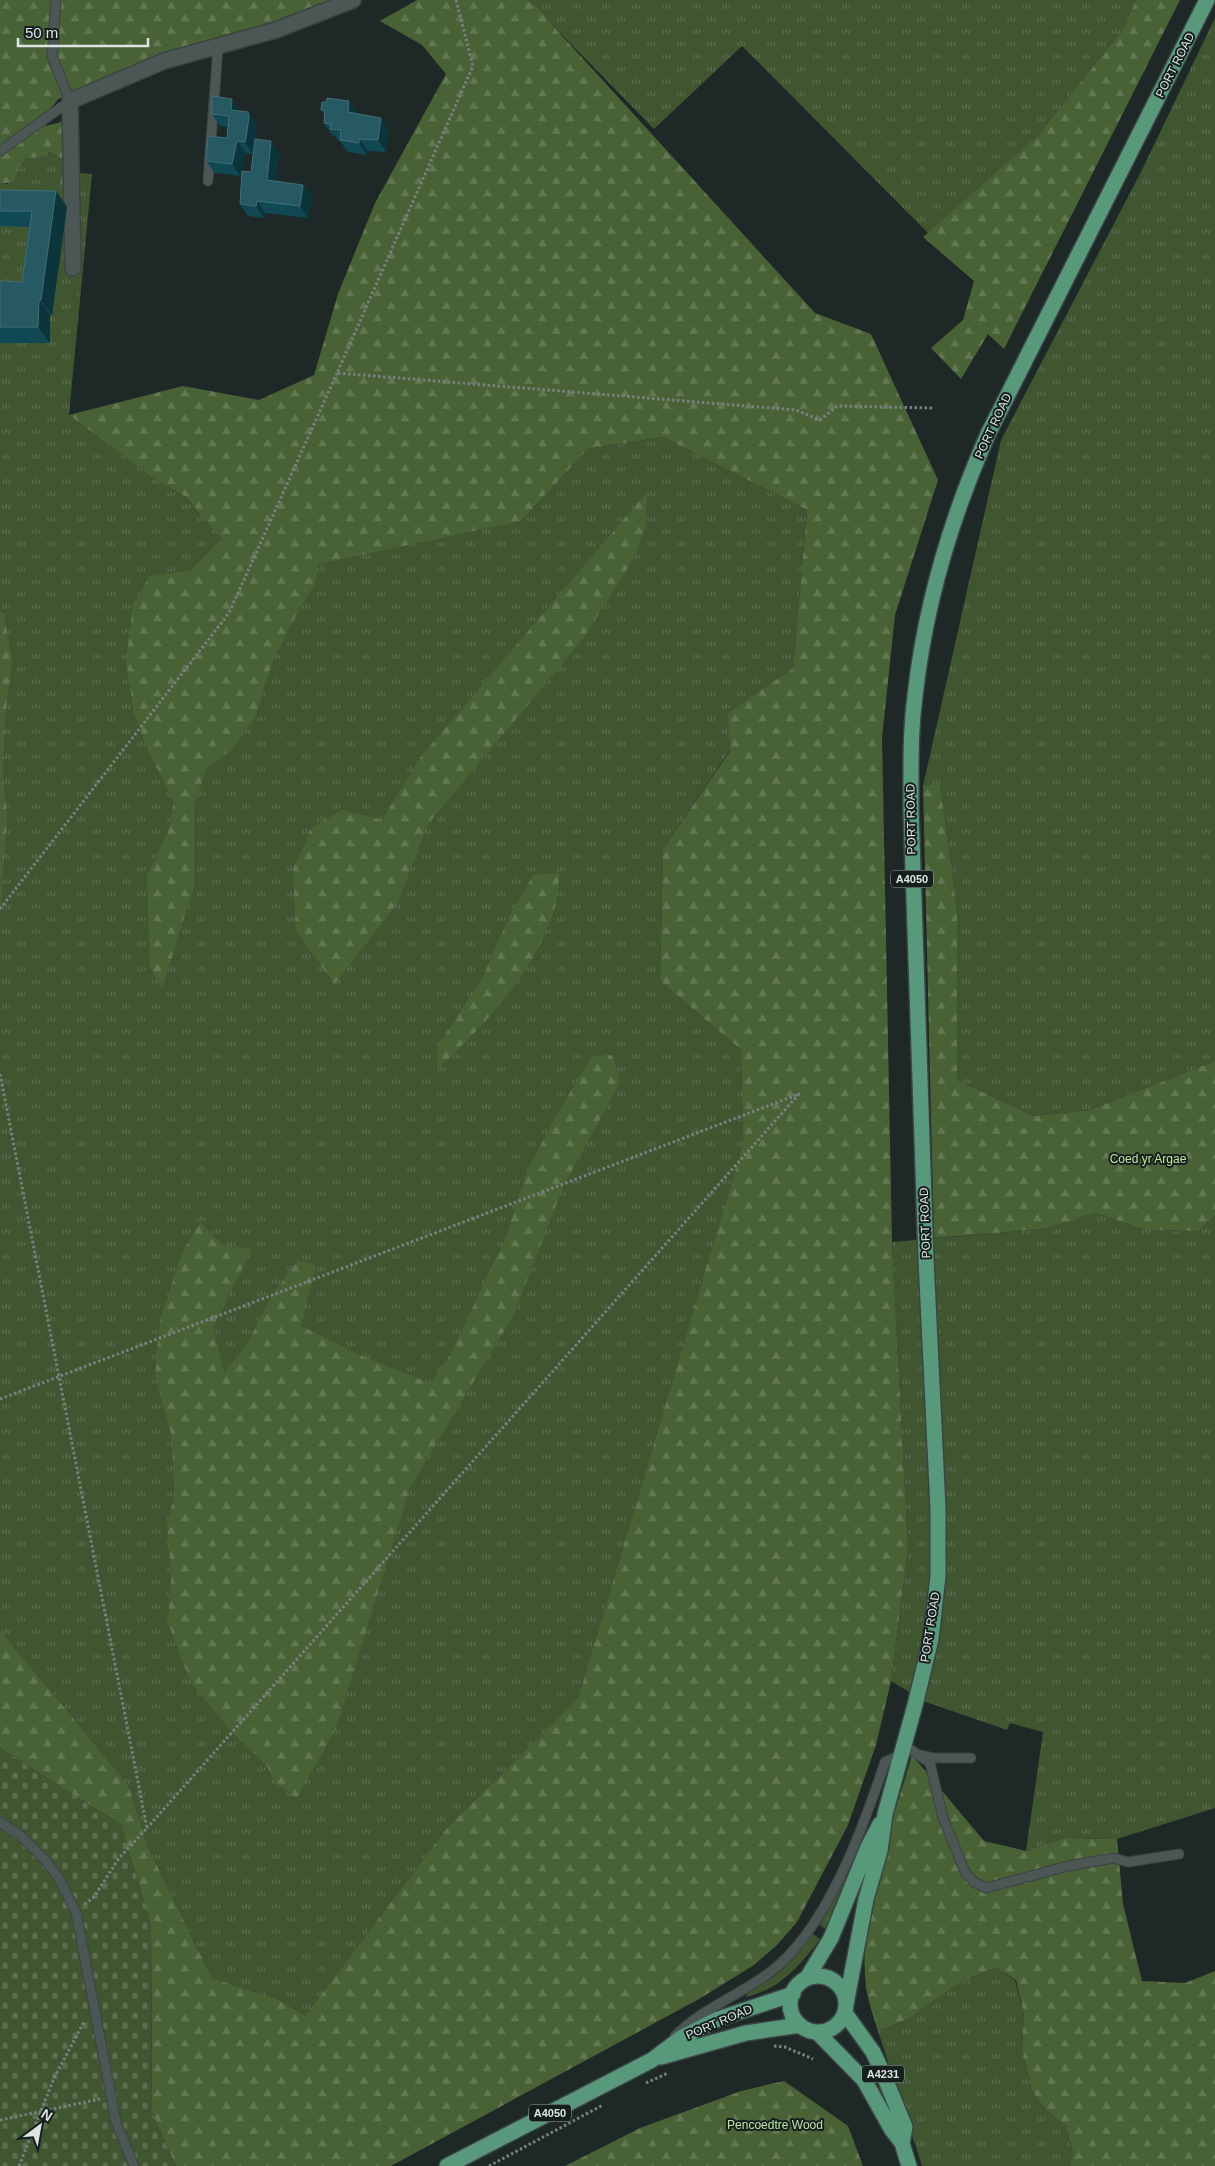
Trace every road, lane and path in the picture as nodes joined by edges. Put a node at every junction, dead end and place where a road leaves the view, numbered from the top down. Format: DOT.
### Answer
graph roads {
  1 [pos="56,0"];
  2 [pos="353,0"];
  3 [pos="456,0"];
  4 [pos="1207,0"];
  5 [pos="218,47"];
  6 [pos="70,101"];
  7 [pos="0,151"];
  8 [pos="208,181"];
  9 [pos="73,268"];
  10 [pos="337,373"];
  11 [pos="933,408"];
  12 [pos="0,908"];
  13 [pos="0,1074"];
  14 [pos="59,1377"];
  15 [pos="0,1400"];
  16 [pos="903,1750"];
  17 [pos="919,1754"];
  18 [pos="970,1758"];
  19 [pos="885,1814"];
  20 [pos="0,1822"];
  21 [pos="147,1828"];
  22 [pos="1179,1854"];
  23 [pos="76,1912"];
  24 [pos="807,1978"];
  25 [pos="792,1994"];
  26 [pos="846,2009"];
  27 [pos="88,2015"];
  28 [pos="800,2025"];
  29 [pos="817,2032"];
  30 [pos="766,2046"];
  31 [pos="813,2059"];
  32 [pos="652,2060"];
  33 [pos="672,2071"];
  34 [pos="637,2087"];
  35 [pos="103,2099"];
  36 [pos="611,2101"];
  37 [pos="39,2112"];
  38 [pos="0,2120"];
  39 [pos="902,2142"];
  40 [pos="19,2166"];
  41 [pos="134,2166"];
  42 [pos="447,2166"];
  43 [pos="489,2166"];
  44 [pos="909,2166"];
  1 -- 6 [label="lane"];
  2 -- 5 [label="street"];
  3 -- 10 [label="path"];
  4 -- 16 [label="main road, PORT ROAD / A4050"];
  5 -- 6 [label="street"];
  5 -- 8 [label="lane"];
  6 -- 7 [label="lane"];
  6 -- 9 [label="street"];
  10 -- 11 [label="path"];
  10 -- 12 [label="path"];
  13 -- 14 [label="path"];
  14 -- 15 [label="path"];
  14 -- 21 [label="path"];
  14 -- 21 [label="path"];
  16 -- 17 [label="lane"];
  16 -- 19 [label="main road, PORT ROAD / A4050"];
  16 -- 32 [label="lane"];
  17 -- 18 [label="lane"];
  17 -- 22 [label="lane"];
  19 -- 24 [label="main road, PORT ROAD / A4050"];
  19 -- 26 [label="main road, PORT ROAD / A4050"];
  20 -- 23 [label="lane"];
  21 -- 23 [label="path"];
  23 -- 41 [label="lane"];
  24 -- 25 [label="main road, A4050"];
  24 -- 26 [label="main road"];
  25 -- 28 [label="main road"];
  25 -- 32 [label="main road, PORT ROAD / A4050"];
  26 -- 29 [label="main road"];
  26 -- 39 [label="main road, A4231"];
  27 -- 37 [label="path"];
  28 -- 29 [label="main road"];
  28 -- 32 [label="main road, PORT ROAD / A4050"];
  29 -- 39 [label="main road, A4231"];
  30 -- 31 [label="path"];
  32 -- 42 [label="main road, PORT ROAD / A4050"];
  33 -- 34 [label="path"];
  35 -- 37 [label="path"];
  36 -- 43 [label="path"];
  37 -- 38 [label="path"];
  37 -- 40 [label="path"];
  39 -- 44 [label="main road, A4231"];
}
